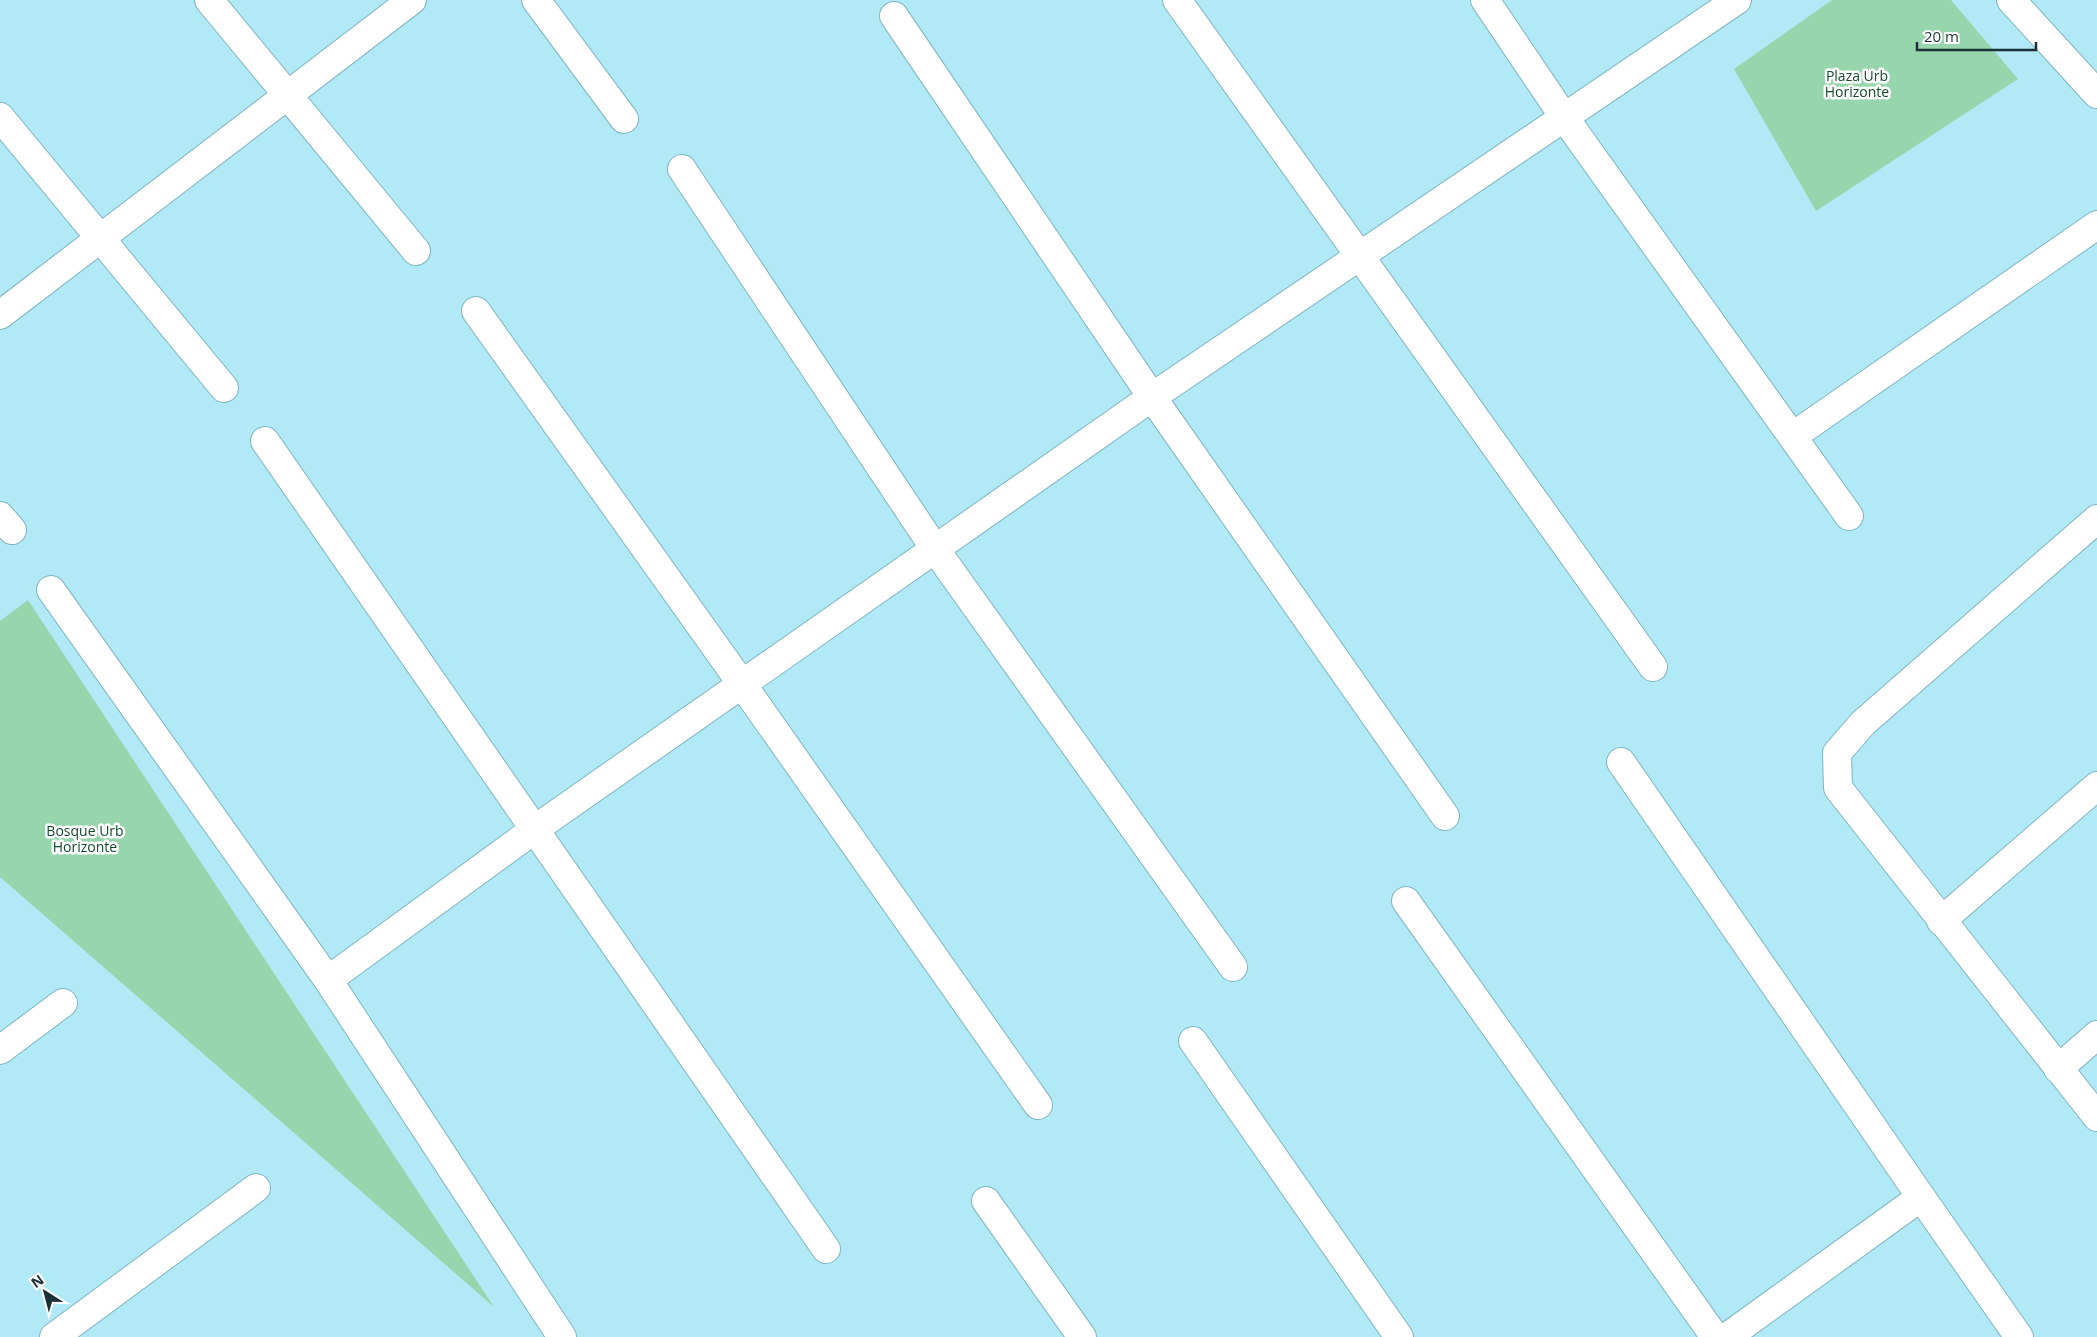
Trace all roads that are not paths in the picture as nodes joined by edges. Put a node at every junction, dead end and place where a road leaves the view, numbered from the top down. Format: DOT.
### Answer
graph roads {
  1 [pos="208,0"];
  2 [pos="412,0"];
  3 [pos="536,0"];
  4 [pos="1177,0"];
  5 [pos="1485,0"];
  6 [pos="1737,0"];
  7 [pos="2011,0"];
  8 [pos="894,16"];
  9 [pos="2097,94"];
  10 [pos="288,95"];
  11 [pos="0,117"];
  12 [pos="1564,117"];
  13 [pos="624,119"];
  14 [pos="682,169"];
  15 [pos="2097,225"];
  16 [pos="100,239"];
  17 [pos="416,251"];
  18 [pos="1359,255"];
  19 [pos="476,312"];
  20 [pos="0,316"];
  21 [pos="224,388"];
  22 [pos="1152,397"];
  23 [pos="1793,436"];
  24 [pos="265,441"];
  25 [pos="1849,516"];
  26 [pos="2097,519"];
  27 [pos="935,549"];
  28 [pos="51,590"];
  29 [pos="1652,667"];
  30 [pos="742,684"];
  31 [pos="1620,762"];
  32 [pos="2097,786"];
  33 [pos="1445,816"];
  34 [pos="535,829"];
  35 [pos="1406,901"];
  36 [pos="1941,921"];
  37 [pos="1233,967"];
  38 [pos="328,980"];
  39 [pos="63,1003"];
  40 [pos="2097,1035"];
  41 [pos="1193,1041"];
  42 [pos="0,1050"];
  43 [pos="2058,1069"];
  44 [pos="1038,1105"];
  45 [pos="2097,1117"];
  46 [pos="256,1188"];
  47 [pos="1921,1197"];
  48 [pos="986,1201"];
  49 [pos="826,1249"];
  50 [pos="54,1337"];
  51 [pos="562,1337"];
  52 [pos="1082,1337"];
  53 [pos="1400,1337"];
  54 [pos="1715,1337"];
  55 [pos="1727,1337"];
  56 [pos="2019,1337"];
  1 -- 10 [label="street"];
  2 -- 10 [label="street"];
  3 -- 13 [label="street"];
  4 -- 18 [label="street"];
  5 -- 12 [label="street"];
  6 -- 12 [label="street"];
  7 -- 9 [label="street"];
  8 -- 22 [label="street"];
  10 -- 16 [label="street"];
  10 -- 17 [label="street"];
  11 -- 16 [label="street"];
  12 -- 18 [label="street"];
  12 -- 23 [label="street"];
  14 -- 27 [label="street"];
  15 -- 23 [label="street"];
  16 -- 20 [label="street"];
  16 -- 21 [label="street"];
  18 -- 22 [label="street"];
  18 -- 29 [label="street"];
  19 -- 30 [label="street"];
  22 -- 27 [label="street"];
  22 -- 33 [label="street"];
  23 -- 25 [label="street"];
  24 -- 34 [label="street"];
  26 -- 36 [label="street"];
  27 -- 30 [label="street"];
  27 -- 37 [label="street"];
  28 -- 38 [label="street"];
  30 -- 34 [label="street"];
  30 -- 44 [label="street"];
  31 -- 47 [label="street"];
  32 -- 36 [label="street"];
  34 -- 38 [label="street"];
  34 -- 49 [label="street"];
  35 -- 54 [label="street"];
  36 -- 43 [label="street"];
  38 -- 51 [label="street"];
  39 -- 42 [label="street"];
  40 -- 43 [label="street"];
  41 -- 53 [label="street"];
  43 -- 45 [label="street"];
  46 -- 50 [label="street"];
  47 -- 55 [label="street"];
  47 -- 56 [label="street"];
  48 -- 52 [label="street"];
}
